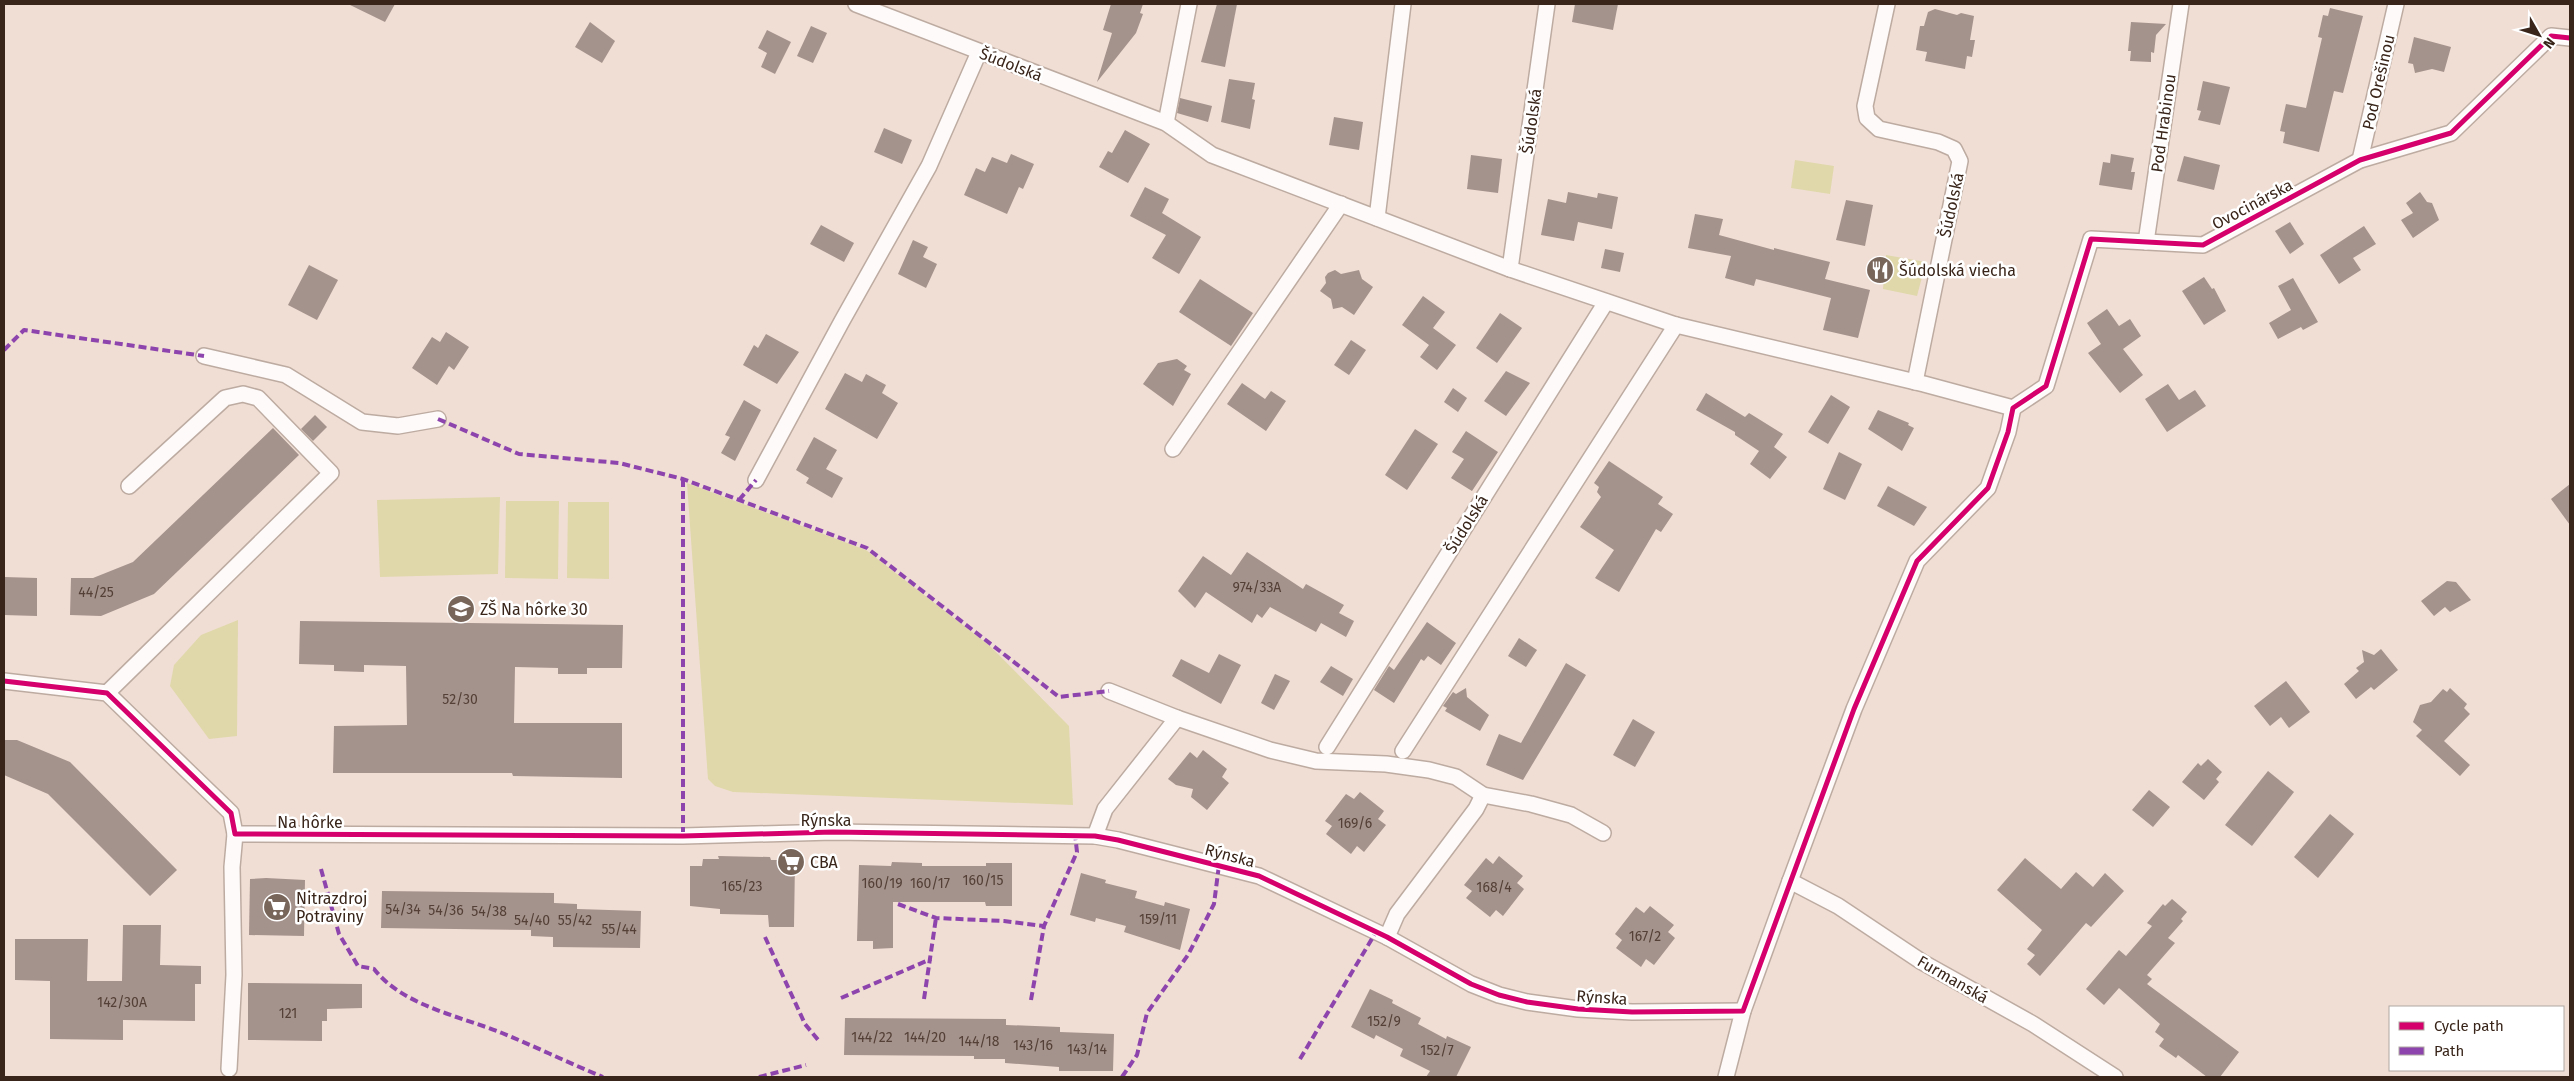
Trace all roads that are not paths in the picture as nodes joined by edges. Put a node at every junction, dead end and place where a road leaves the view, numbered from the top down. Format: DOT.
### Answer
graph roads {
  1 [pos="856,4"];
  2 [pos="1189,4"];
  3 [pos="1403,4"];
  4 [pos="1547,4"];
  5 [pos="1887,4"];
  6 [pos="2180,4"];
  7 [pos="2396,4"];
  8 [pos="2570,38"];
  9 [pos="979,52"];
  10 [pos="1166,123"];
  11 [pos="2360,160"];
  12 [pos="1341,204"];
  13 [pos="1377,218"];
  14 [pos="2146,242"];
  15 [pos="1510,269"];
  16 [pos="1606,302"];
  17 [pos="1676,325"];
  18 [pos="204,356"];
  19 [pos="249,367"];
  20 [pos="1915,382"];
  21 [pos="243,394"];
  22 [pos="2013,408"];
  23 [pos="438,419"];
  24 [pos="1173,449"];
  25 [pos="756,480"];
  26 [pos="129,486"];
  27 [pos="4,681"];
  28 [pos="1109,691"];
  29 [pos="107,692"];
  30 [pos="1177,718"];
  31 [pos="1327,747"];
  32 [pos="1402,752"];
  33 [pos="1483,795"];
  34 [pos="1603,833"];
  35 [pos="235,834"];
  36 [pos="683,836"];
  37 [pos="1095,836"];
  38 [pos="1790,881"];
  39 [pos="1387,937"];
  40 [pos="1743,1012"];
  41 [pos="229,1069"];
  42 [pos="1726,1077"];
  43 [pos="2115,1077"];
  1 -- 9 [label="street, Šúdolská"];
  2 -- 10 [label="street"];
  3 -- 13 [label="street"];
  4 -- 15 [label="street, Šúdolská"];
  5 -- 20 [label="street, Šúdolská"];
  6 -- 14 [label="street, Pod Hrabinou"];
  7 -- 11 [label="street, Pod Orešinou"];
  8 -- 11 [label="street, Ovocinárska"];
  9 -- 10 [label="street, Šúdolská"];
  9 -- 25 [label="street"];
  10 -- 12 [label="street, Šúdolská"];
  11 -- 14 [label="street, Ovocinárska"];
  12 -- 13 [label="street, Šúdolská"];
  12 -- 24 [label="street"];
  13 -- 15 [label="street, Šúdolská"];
  14 -- 22 [label="street, Ovocinárska"];
  15 -- 16 [label="street, Šúdolská"];
  16 -- 17 [label="street, Šúdolská"];
  16 -- 31 [label="street, Šúdolská"];
  17 -- 20 [label="street, Šúdolská"];
  17 -- 32 [label="street"];
  18 -- 19 [label="street"];
  19 -- 21 [label="street"];
  19 -- 23 [label="street"];
  20 -- 22 [label="street, Šúdolská"];
  21 -- 26 [label="street"];
  21 -- 29 [label="street"];
  22 -- 38 [label="street"];
  27 -- 29 [label="street"];
  28 -- 30 [label="street"];
  29 -- 35 [label="street"];
  30 -- 33 [label="street"];
  30 -- 37 [label="street"];
  33 -- 34 [label="street"];
  33 -- 39 [label="street"];
  35 -- 36 [label="street, Na hôrke"];
  35 -- 41 [label="street"];
  36 -- 37 [label="street, Rýnska"];
  37 -- 39 [label="street, Rýnska"];
  38 -- 40 [label="street"];
  38 -- 43 [label="street, Furmanská"];
  39 -- 40 [label="street, Rýnska"];
  40 -- 42 [label="street"];
}
